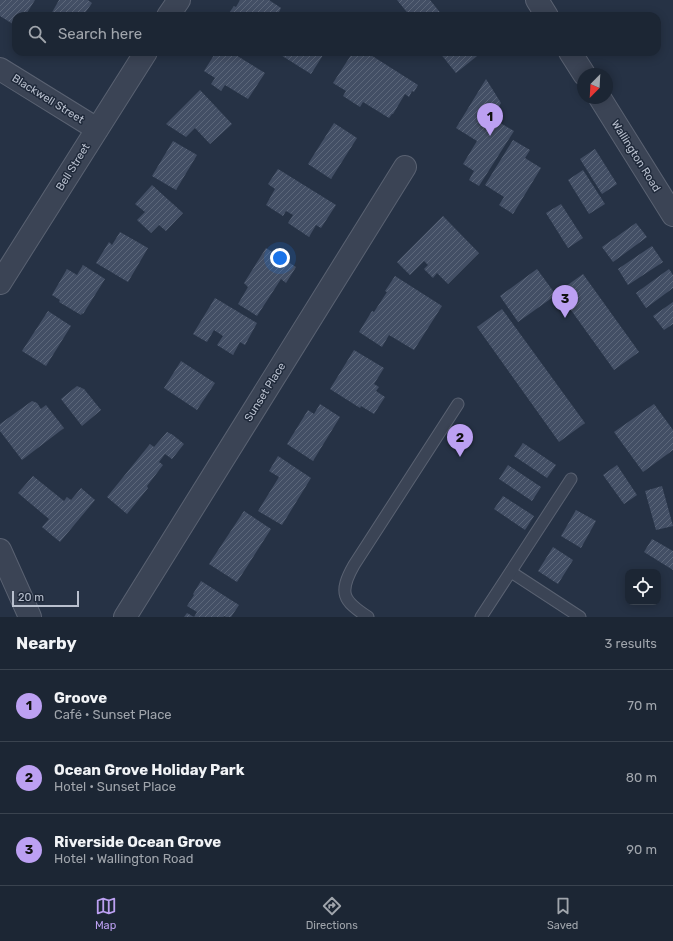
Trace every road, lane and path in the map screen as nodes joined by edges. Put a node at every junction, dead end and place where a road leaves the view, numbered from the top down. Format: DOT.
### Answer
graph roads {
  1 [pos="179,0"];
  2 [pos="537,0"];
  3 [pos="171,12"];
  4 [pos="544,12"];
  5 [pos="143,56"];
  6 [pos="573,56"];
  7 [pos="0,68"];
  8 [pos="580,68"];
  9 [pos="604,104"];
  10 [pos="97,129"];
  11 [pos="405,167"];
  12 [pos="673,215"];
  13 [pos="0,283"];
  14 [pos="458,404"];
  15 [pos="571,480"];
  16 [pos="0,550"];
  17 [pos="511,572"];
  18 [pos="30,617"];
  19 [pos="125,617"];
  20 [pos="368,617"];
  21 [pos="482,617"];
  22 [pos="580,617"];
  1 -- 3 [label="street"];
  2 -- 4 [label="street"];
  5 -- 10 [label="street, Bell Street"];
  6 -- 8 [label="street"];
  7 -- 10 [label="street, Blackwell Street"];
  9 -- 12 [label="street, Wallington Road"];
  10 -- 13 [label="street, Bell Street"];
  11 -- 19 [label="street, Sunset Place"];
  14 -- 20 [label="lane"];
  15 -- 17 [label="lane"];
  16 -- 18 [label="street"];
  17 -- 21 [label="lane"];
  17 -- 22 [label="lane"];
}
